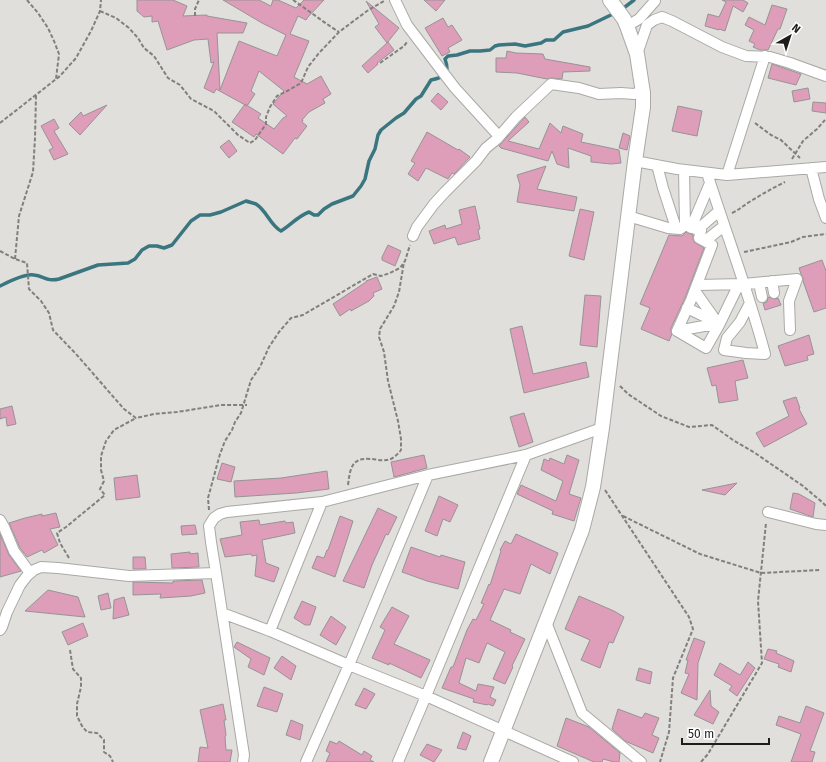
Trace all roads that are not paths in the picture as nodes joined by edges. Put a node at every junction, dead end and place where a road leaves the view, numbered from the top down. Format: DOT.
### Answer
graph roads {
  1 [pos="395,0"];
  2 [pos="610,0"];
  3 [pos="655,0"];
  4 [pos="652,21"];
  5 [pos="627,26"];
  6 [pos="637,54"];
  7 [pos="765,56"];
  8 [pos="826,76"];
  9 [pos="643,91"];
  10 [pos="497,139"];
  11 [pos="635,160"];
  12 [pos="657,165"];
  13 [pos="811,168"];
  14 [pos="826,168"];
  15 [pos="684,170"];
  16 [pos="707,173"];
  17 [pos="727,176"];
  18 [pos="710,183"];
  19 [pos="628,216"];
  20 [pos="722,218"];
  21 [pos="826,218"];
  22 [pos="687,228"];
  23 [pos="413,236"];
  24 [pos="705,241"];
  25 [pos="772,281"];
  26 [pos="759,282"];
  27 [pos="742,284"];
  28 [pos="696,288"];
  29 [pos="774,293"];
  30 [pos="762,297"];
  31 [pos="750,303"];
  32 [pos="687,308"];
  33 [pos="719,324"];
  34 [pos="790,330"];
  35 [pos="677,331"];
  36 [pos="602,428"];
  37 [pos="526,455"];
  38 [pos="428,475"];
  39 [pos="322,502"];
  40 [pos="768,512"];
  41 [pos="0,520"];
  42 [pos="826,525"];
  43 [pos="30,573"];
  44 [pos="216,573"];
  45 [pos="222,613"];
  46 [pos="546,622"];
  47 [pos="0,630"];
  48 [pos="270,631"];
  49 [pos="349,665"];
  50 [pos="426,696"];
  51 [pos="503,731"];
  52 [pos="243,762"];
  53 [pos="306,762"];
  54 [pos="398,762"];
  55 [pos="491,762"];
  56 [pos="573,762"];
  57 [pos="641,762"];
  1 -- 10 [label="street"];
  2 -- 5 [label="street"];
  3 -- 4 [label="street"];
  3 -- 5 [label="street"];
  4 -- 6 [label="street"];
  4 -- 7 [label="street"];
  5 -- 6 [label="street"];
  6 -- 9 [label="street"];
  7 -- 8 [label="street"];
  7 -- 17 [label="street"];
  9 -- 10 [label="street"];
  9 -- 11 [label="street"];
  10 -- 23 [label="street"];
  11 -- 12 [label="street"];
  11 -- 19 [label="street"];
  12 -- 15 [label="street"];
  12 -- 22 [label="street"];
  13 -- 14 [label="street"];
  13 -- 17 [label="street"];
  13 -- 21 [label="street"];
  15 -- 16 [label="street"];
  15 -- 22 [label="street"];
  16 -- 17 [label="street"];
  16 -- 18 [label="street"];
  18 -- 20 [label="street"];
  18 -- 22 [label="street"];
  19 -- 22 [label="street"];
  19 -- 36 [label="street"];
  20 -- 22 [label="street"];
  20 -- 24 [label="street"];
  20 -- 27 [label="street"];
  22 -- 24 [label="street"];
  24 -- 28 [label="street"];
  25 -- 26 [label="street"];
  25 -- 29 [label="street"];
  25 -- 34 [label="street"];
  26 -- 27 [label="street"];
  26 -- 30 [label="street"];
  27 -- 28 [label="street"];
  27 -- 31 [label="street"];
  27 -- 33 [label="street"];
  28 -- 32 [label="street"];
  28 -- 33 [label="street"];
  31 -- 31 [label="street"];
  32 -- 33 [label="street"];
  32 -- 35 [label="street"];
  33 -- 35 [label="street"];
  33 -- 35 [label="street"];
  36 -- 37 [label="street"];
  36 -- 46 [label="street"];
  37 -- 38 [label="street"];
  37 -- 50 [label="street"];
  38 -- 39 [label="street"];
  38 -- 49 [label="street"];
  39 -- 44 [label="street"];
  39 -- 48 [label="street"];
  40 -- 42 [label="street"];
  41 -- 43 [label="street"];
  43 -- 44 [label="street"];
  43 -- 47 [label="street"];
  44 -- 45 [label="street"];
  45 -- 48 [label="street"];
  45 -- 52 [label="street"];
  46 -- 51 [label="street"];
  46 -- 57 [label="street"];
  48 -- 49 [label="street"];
  49 -- 50 [label="street"];
  49 -- 53 [label="street"];
  50 -- 51 [label="street"];
  50 -- 54 [label="street"];
  51 -- 55 [label="street"];
  51 -- 56 [label="street"];
}
